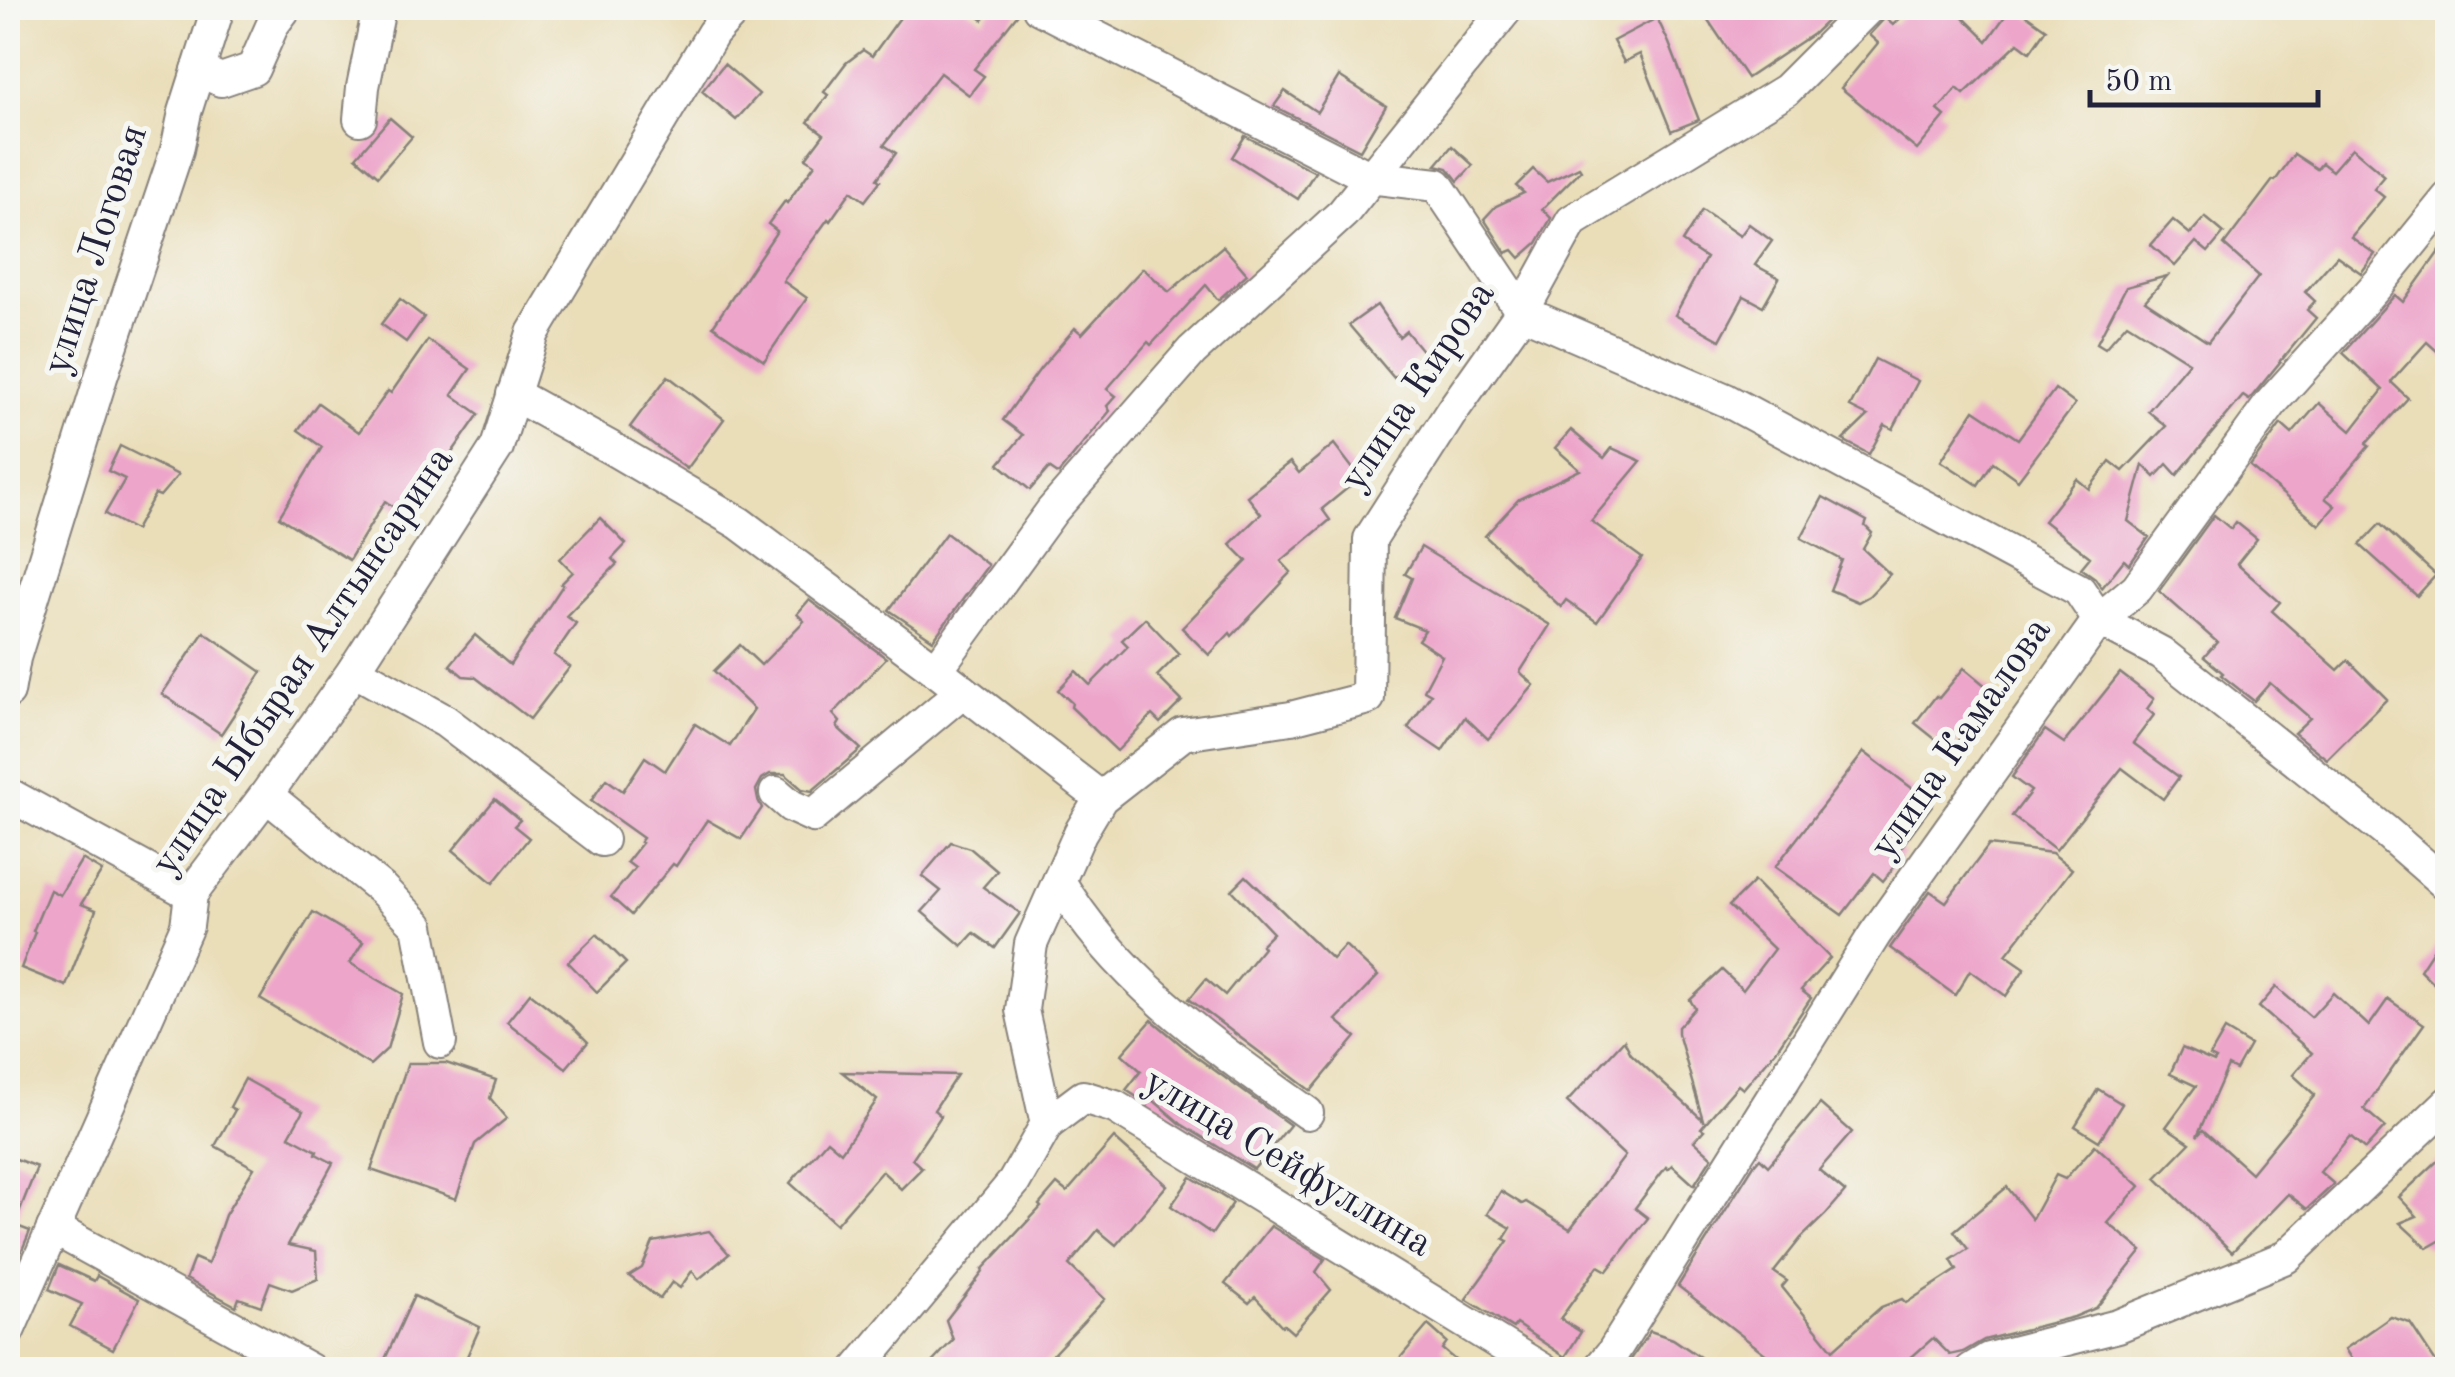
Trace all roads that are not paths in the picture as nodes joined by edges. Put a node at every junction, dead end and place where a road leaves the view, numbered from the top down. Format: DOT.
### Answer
graph roads {
  1 [pos="218,8"];
  2 [pos="285,8"];
  3 [pos="379,8"];
  4 [pos="736,8"];
  5 [pos="1039,8"];
  6 [pos="1507,8"];
  7 [pos="1868,8"];
  8 [pos="198,70"];
  9 [pos="360,118"];
  10 [pos="1369,177"];
  11 [pos="2448,198"];
  12 [pos="1522,312"];
  13 [pos="513,394"];
  14 [pos="2099,620"];
  15 [pos="354,670"];
  16 [pos="936,670"];
  17 [pos="8,692"];
  18 [pos="963,692"];
  19 [pos="776,793"];
  20 [pos="8,794"];
  21 [pos="266,794"];
  22 [pos="1101,798"];
  23 [pos="602,840"];
  24 [pos="1059,880"];
  25 [pos="2448,886"];
  26 [pos="191,894"];
  27 [pos="440,1042"];
  28 [pos="2448,1104"];
  29 [pos="1307,1112"];
  30 [pos="1047,1124"];
  31 [pos="53,1228"];
  32 [pos="8,1331"];
  33 [pos="310,1370"];
  34 [pos="857,1370"];
  35 [pos="1544,1370"];
  36 [pos="1598,1370"];
  37 [pos="1970,1370"];
  1 -- 8 [label="street, улица Логовая"];
  2 -- 8 [label="street"];
  3 -- 9 [label="street"];
  4 -- 13 [label="street, улица Ыбырая Алтынсарина"];
  5 -- 10 [label="street"];
  6 -- 10 [label="street"];
  7 -- 12 [label="street, улица Кирова"];
  8 -- 17 [label="street, улица Логовая"];
  10 -- 12 [label="street"];
  10 -- 16 [label="street"];
  11 -- 14 [label="street, улица Камалова"];
  12 -- 14 [label="street"];
  12 -- 22 [label="street, улица Кирова"];
  13 -- 15 [label="street, улица Ыбырая Алтынсарина"];
  13 -- 16 [label="street"];
  14 -- 25 [label="street"];
  14 -- 36 [label="street, улица Камалова"];
  15 -- 21 [label="street, улица Ыбырая Алтынсарина"];
  15 -- 23 [label="street"];
  16 -- 18 [label="street"];
  18 -- 19 [label="street"];
  18 -- 22 [label="street"];
  20 -- 26 [label="street"];
  21 -- 26 [label="street, улица Ыбырая Алтынсарина"];
  21 -- 27 [label="street"];
  22 -- 24 [label="street, улица Кирова"];
  24 -- 29 [label="street"];
  24 -- 30 [label="street, улица Кирова"];
  26 -- 31 [label="street, улица Ыбырая Алтынсарина"];
  28 -- 37 [label="street"];
  30 -- 34 [label="street, улица Сейфуллина"];
  30 -- 35 [label="street, улица Сейфуллина"];
  31 -- 32 [label="street, улица Ыбырая Алтынсарина"];
  31 -- 33 [label="street"];
}
